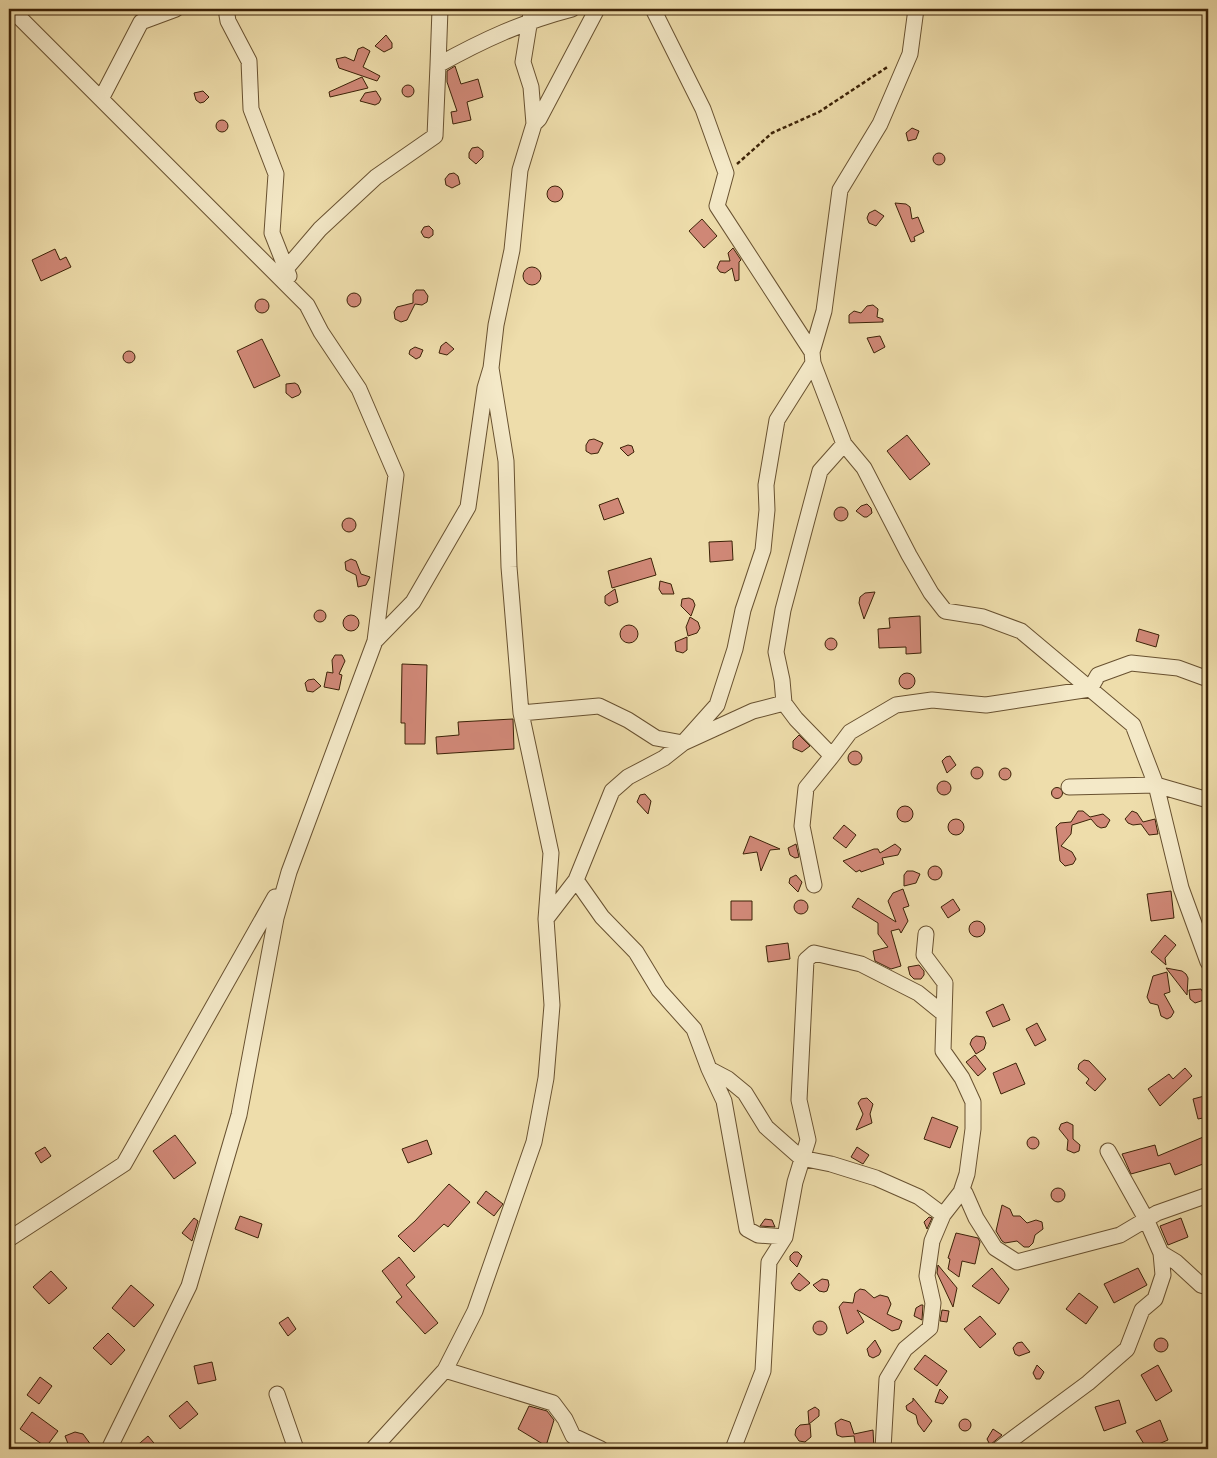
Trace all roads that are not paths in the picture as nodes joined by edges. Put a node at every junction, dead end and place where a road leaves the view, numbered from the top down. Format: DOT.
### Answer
graph roads {
  1 [pos="11,9"];
  2 [pos="176,9"];
  3 [pos="226,9"];
  4 [pos="440,9"];
  5 [pos="572,9"];
  6 [pos="597,9"];
  7 [pos="653,9"];
  8 [pos="916,9"];
  9 [pos="531,14"];
  10 [pos="438,65"];
  11 [pos="101,99"];
  12 [pos="534,124"];
  13 [pos="286,270"];
  14 [pos="307,305"];
  15 [pos="813,357"];
  16 [pos="491,368"];
  17 [pos="844,444"];
  18 [pos="375,640"];
  19 [pos="1208,679"];
  20 [pos="1090,689"];
  21 [pos="784,703"];
  22 [pos="521,713"];
  23 [pos="683,743"];
  24 [pos="832,756"];
  25 [pos="1156,785"];
  26 [pos="1069,787"];
  27 [pos="1208,800"];
  28 [pos="290,872"];
  29 [pos="576,880"];
  30 [pos="814,885"];
  31 [pos="546,919"];
  32 [pos="926,934"];
  33 [pos="1208,962"];
  34 [pos="944,1014"];
  35 [pos="709,1069"];
  36 [pos="1108,1151"];
  37 [pos="801,1158"];
  38 [pos="961,1192"];
  39 [pos="1208,1195"];
  40 [pos="943,1215"];
  41 [pos="1146,1219"];
  42 [pos="785,1237"];
  43 [pos="9,1239"];
  44 [pos="1161,1253"];
  45 [pos="1208,1288"];
  46 [pos="445,1370"];
  47 [pos="277,1394"];
  48 [pos="109,1449"];
  49 [pos="296,1449"];
  50 [pos="373,1449"];
  51 [pos="601,1449"];
  52 [pos="733,1449"];
  53 [pos="883,1449"];
  54 [pos="999,1449"];
  1 -- 11 [label="street"];
  2 -- 11 [label="street"];
  3 -- 13 [label="street"];
  4 -- 10 [label="street"];
  5 -- 9 [label="street"];
  6 -- 12 [label="street"];
  7 -- 15 [label="street"];
  8 -- 15 [label="street"];
  9 -- 10 [label="street"];
  9 -- 12 [label="street"];
  10 -- 13 [label="street"];
  11 -- 14 [label="street"];
  12 -- 16 [label="street"];
  13 -- 14 [label="street"];
  14 -- 18 [label="street"];
  15 -- 17 [label="street"];
  15 -- 23 [label="street"];
  16 -- 18 [label="street"];
  16 -- 22 [label="street"];
  17 -- 20 [label="street"];
  17 -- 21 [label="street"];
  18 -- 28 [label="street"];
  19 -- 20 [label="street"];
  20 -- 24 [label="street"];
  20 -- 25 [label="street"];
  21 -- 23 [label="street"];
  21 -- 24 [label="street"];
  22 -- 23 [label="street"];
  22 -- 31 [label="street"];
  23 -- 29 [label="street"];
  24 -- 30 [label="street"];
  25 -- 26 [label="street"];
  25 -- 27 [label="street"];
  25 -- 33 [label="street"];
  28 -- 43 [label="street"];
  28 -- 48 [label="street"];
  29 -- 31 [label="street"];
  29 -- 35 [label="street"];
  31 -- 46 [label="street"];
  32 -- 34 [label="street"];
  34 -- 37 [label="street"];
  34 -- 38 [label="street"];
  35 -- 37 [label="street"];
  35 -- 42 [label="street"];
  36 -- 41 [label="street"];
  37 -- 40 [label="street"];
  37 -- 42 [label="street"];
  38 -- 40 [label="street"];
  38 -- 41 [label="street"];
  39 -- 41 [label="street"];
  40 -- 53 [label="street"];
  41 -- 44 [label="street"];
  42 -- 52 [label="street"];
  44 -- 45 [label="street"];
  44 -- 54 [label="street"];
  46 -- 50 [label="street"];
  46 -- 51 [label="street"];
  47 -- 49 [label="street"];
}
